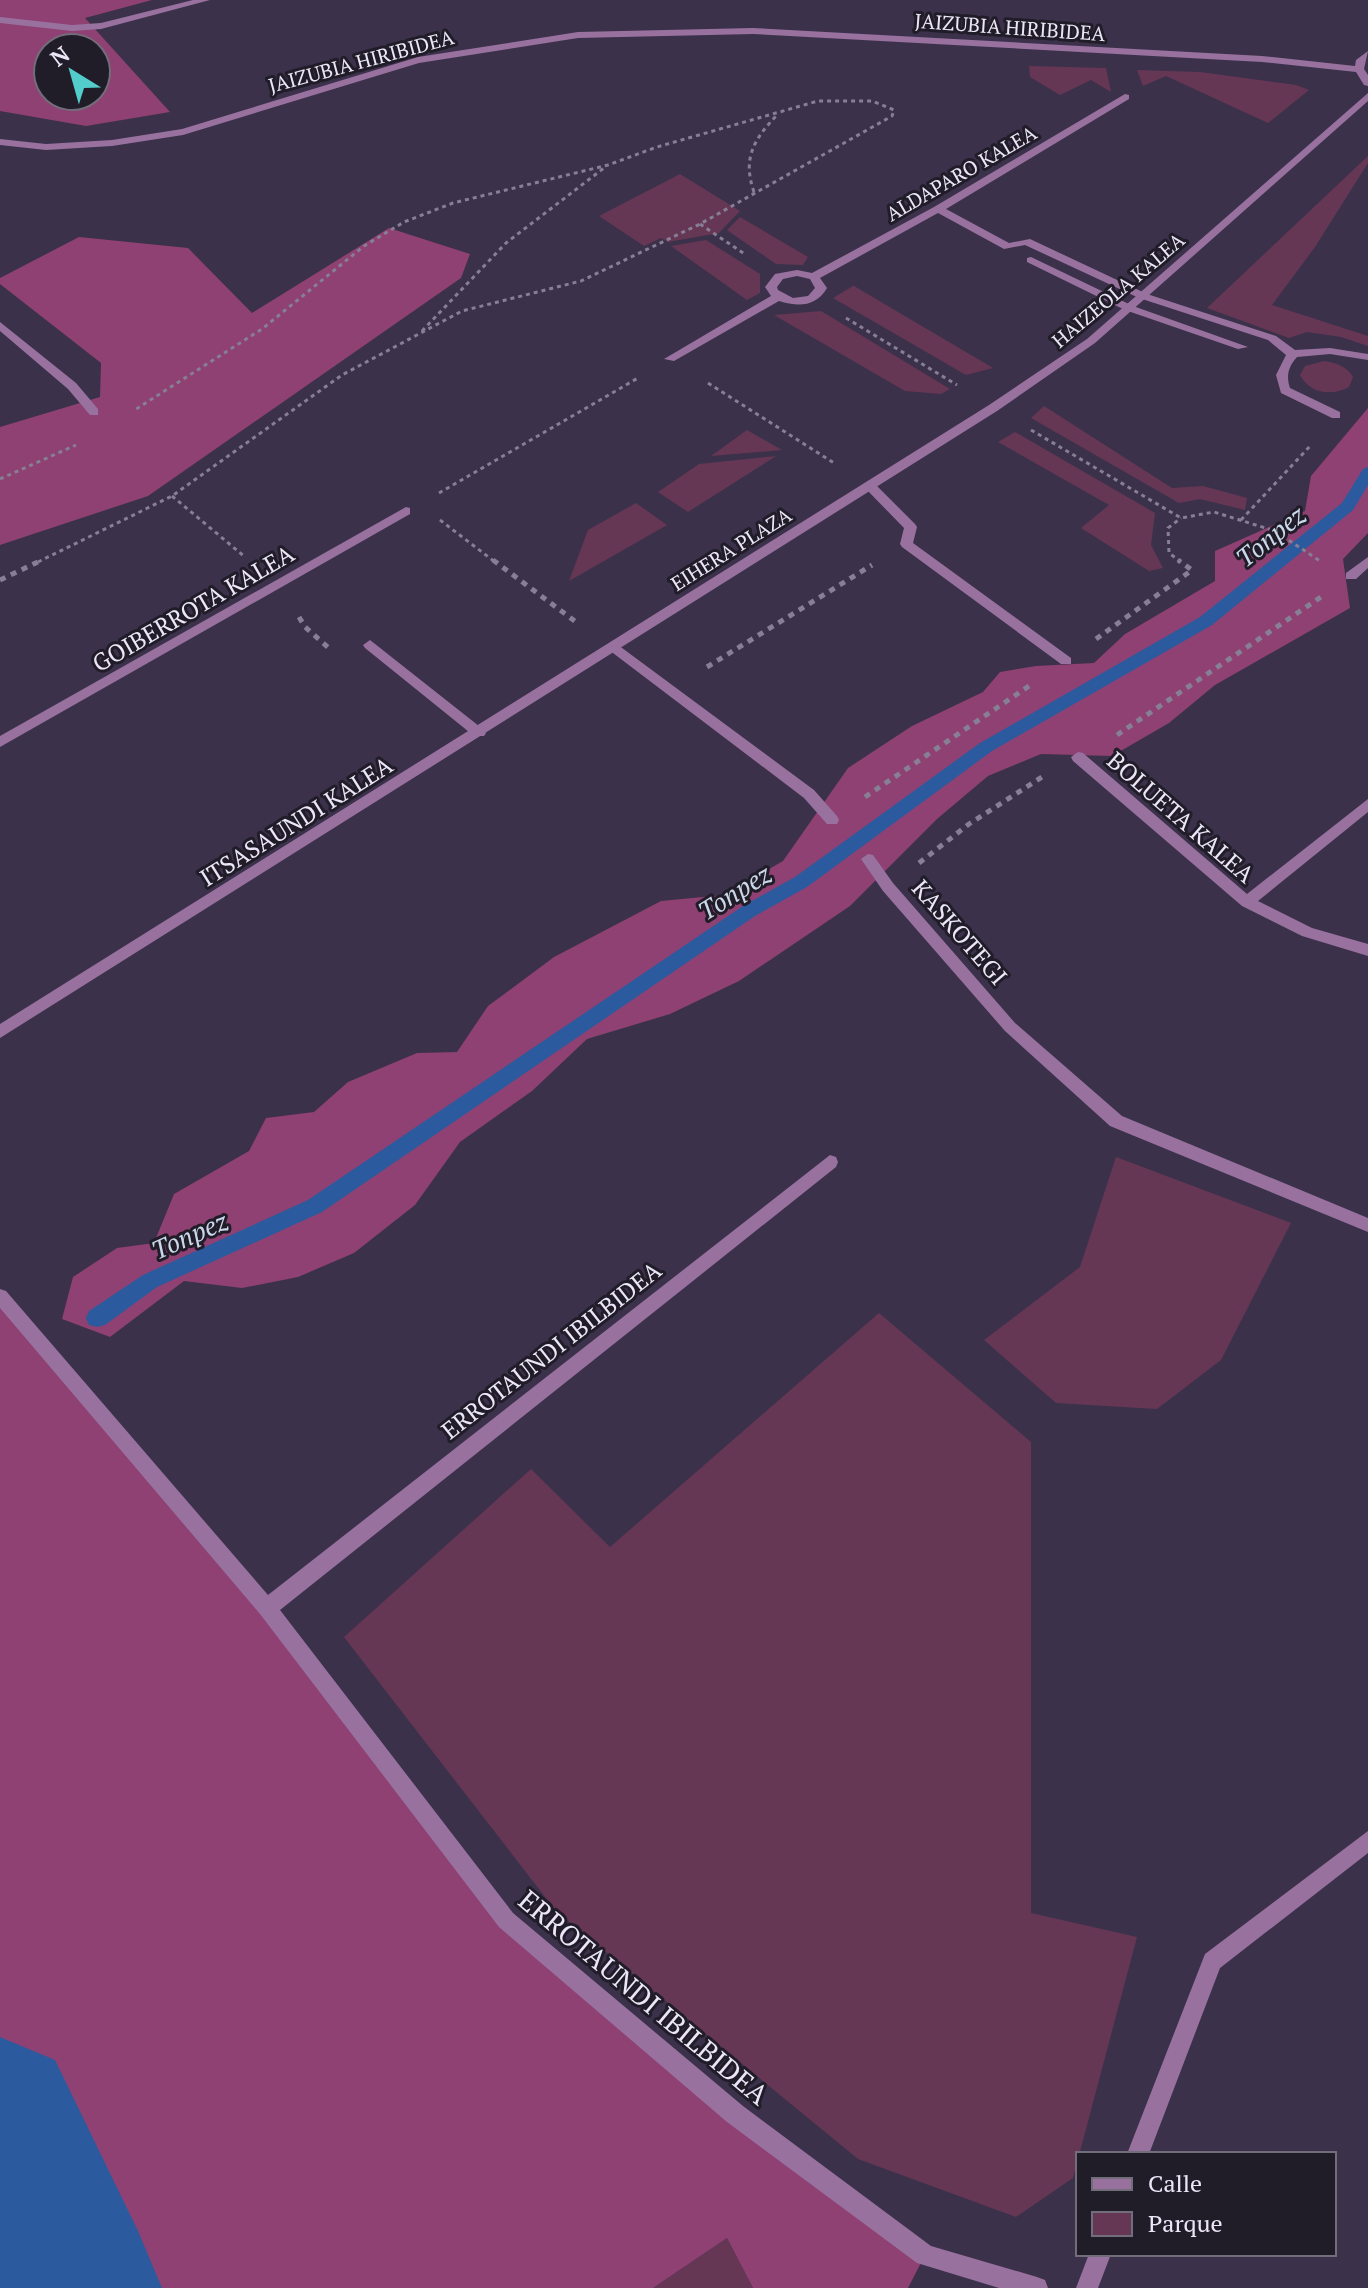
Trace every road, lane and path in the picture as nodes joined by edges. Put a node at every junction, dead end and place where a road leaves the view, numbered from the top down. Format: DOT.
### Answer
graph roads {
  1 [pos="205,0"];
  2 [pos="0,20"];
  3 [pos="1368,54"];
  4 [pos="1359,69"];
  5 [pos="1368,83"];
  6 [pos="1368,96"];
  7 [pos="1125,97"];
  8 [pos="780,112"];
  9 [pos="0,142"];
  10 [pos="608,165"];
  11 [pos="754,192"];
  12 [pos="938,209"];
  13 [pos="700,224"];
  14 [pos="1031,260"];
  15 [pos="779,276"];
  16 [pos="814,277"];
  17 [pos="1143,296"];
  18 [pos="778,297"];
  19 [pos="814,298"];
  20 [pos="1129,308"];
  21 [pos="0,325"];
  22 [pos="418,335"];
  23 [pos="1242,347"];
  24 [pos="1293,354"];
  25 [pos="1368,357"];
  26 [pos="670,359"];
  27 [pos="993,408"];
  28 [pos="94,412"];
  29 [pos="128,414"];
  30 [pos="1336,415"];
  31 [pos="78,444"];
  32 [pos="0,479"];
  33 [pos="870,486"];
  34 [pos="172,496"];
  35 [pos="413,508"];
  36 [pos="1181,518"];
  37 [pos="1241,520"];
  38 [pos="906,544"];
  39 [pos="1368,561"];
  40 [pos="1321,562"];
  41 [pos="1351,576"];
  42 [pos="0,580"];
  43 [pos="278,585"];
  44 [pos="370,645"];
  45 [pos="614,647"];
  46 [pos="341,658"];
  47 [pos="1066,661"];
  48 [pos="673,688"];
  49 [pos="479,733"];
  50 [pos="0,742"];
  51 [pos="1078,757"];
  52 [pos="1368,804"];
  53 [pos="832,820"];
  54 [pos="868,859"];
  55 [pos="888,887"];
  56 [pos="1247,902"];
  57 [pos="1368,950"];
  58 [pos="0,1032"];
  59 [pos="830,1162"];
  60 [pos="1368,1225"];
  61 [pos="0,1296"];
  62 [pos="267,1608"];
  63 [pos="1368,1841"];
  64 [pos="1139,2152"];
  65 [pos="1099,2256"];
  66 [pos="1037,2288"];
  67 [pos="1087,2288"];
  1 -- 2 [label="street"];
  3 -- 4 [label="street"];
  4 -- 5 [label="street"];
  4 -- 9 [label="street, JAIZUBIA HIRIBIDEA"];
  6 -- 17 [label="street, HAIZEOLA KALEA"];
  7 -- 12 [label="street, ALDAPARO KALEA"];
  8 -- 10 [label="path"];
  8 -- 11 [label="path"];
  8 -- 11 [label="path"];
  10 -- 22 [label="path"];
  10 -- 29 [label="path"];
  11 -- 13 [label="path"];
  12 -- 16 [label="street, ALDAPARO KALEA"];
  12 -- 17 [label="street"];
  13 -- 15 [label="path"];
  13 -- 22 [label="path"];
  14 -- 20 [label="street"];
  15 -- 16 [label="street"];
  15 -- 18 [label="street"];
  16 -- 19 [label="street"];
  17 -- 20 [label="street, HAIZEOLA KALEA"];
  17 -- 24 [label="street"];
  18 -- 19 [label="street"];
  18 -- 26 [label="street"];
  19 -- 27 [label="path"];
  20 -- 23 [label="street"];
  20 -- 27 [label="street, HAIZEOLA KALEA"];
  21 -- 28 [label="street"];
  22 -- 34 [label="path"];
  24 -- 25 [label="street"];
  24 -- 30 [label="street"];
  26 -- 33 [label="path"];
  26 -- 35 [label="path"];
  27 -- 33 [label="street, HAIZEOLA KALEA"];
  27 -- 36 [label="path"];
  30 -- 37 [label="path"];
  31 -- 32 [label="path"];
  33 -- 38 [label="street"];
  33 -- 45 [label="street, EIHERA PLAZA"];
  34 -- 42 [label="path"];
  34 -- 43 [label="path"];
  35 -- 43 [label="street, GOIBERROTA KALEA"];
  35 -- 45 [label="path"];
  36 -- 37 [label="path"];
  36 -- 47 [label="path"];
  37 -- 40 [label="path"];
  38 -- 47 [label="street"];
  38 -- 48 [label="path"];
  39 -- 41 [label="street"];
  41 -- 51 [label="path, KASKOTEGI"];
  43 -- 46 [label="path"];
  43 -- 50 [label="street, GOIBERROTA KALEA"];
  44 -- 49 [label="street"];
  45 -- 48 [label="street"];
  45 -- 49 [label="street, ITSASAUNDI KALEA"];
  47 -- 53 [label="path"];
  48 -- 53 [label="street"];
  49 -- 58 [label="street, ITSASAUNDI KALEA"];
  51 -- 55 [label="path, KASKOTEGI"];
  51 -- 56 [label="street, BOLUETA KALEA"];
  52 -- 56 [label="street, BOLUETA KALEA"];
  54 -- 55 [label="street"];
  55 -- 60 [label="street, KASKOTEGI"];
  56 -- 57 [label="street"];
  59 -- 62 [label="street, ERROTAUNDI IBILBIDEA"];
  61 -- 62 [label="street, ERROTAUNDI IBILBIDEA"];
  62 -- 66 [label="street, ERROTAUNDI IBILBIDEA"];
  63 -- 64 [label="street"];
  65 -- 67 [label="street"];
}
